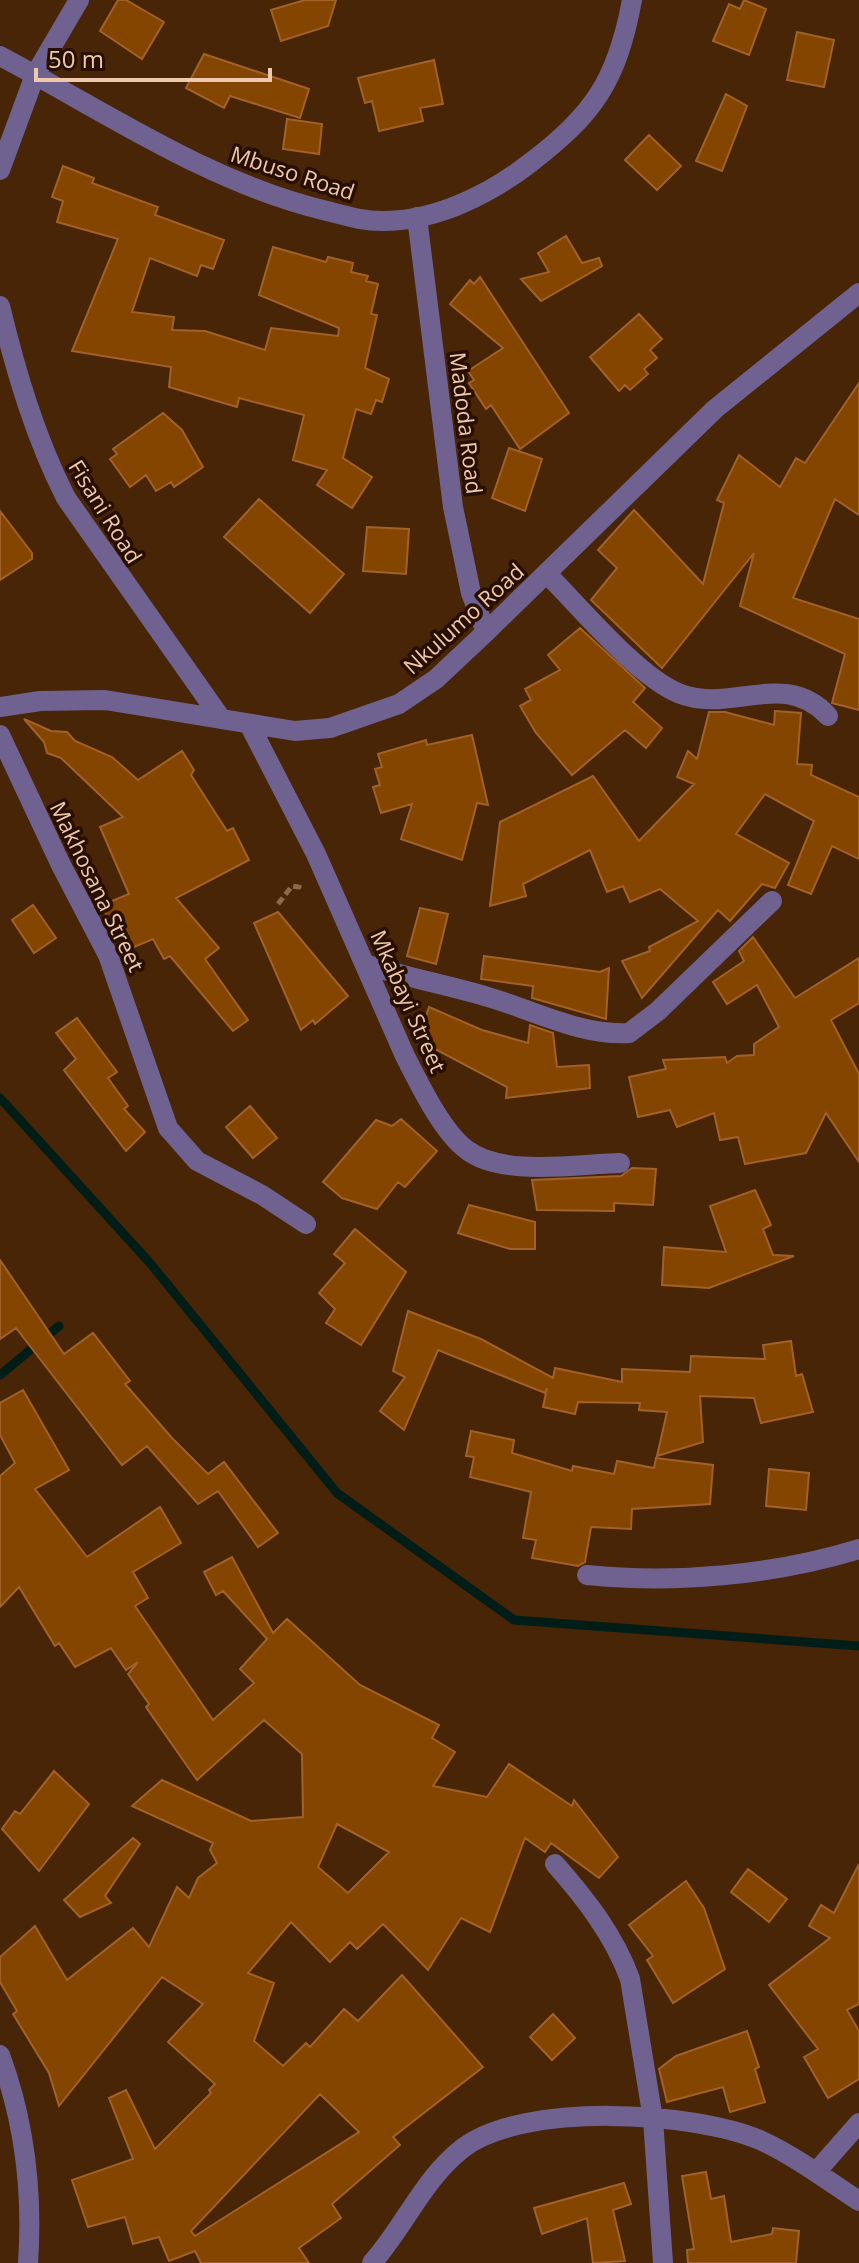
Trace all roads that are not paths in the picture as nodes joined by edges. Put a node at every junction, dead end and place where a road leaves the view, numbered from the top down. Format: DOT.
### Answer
graph roads {
  1 [pos="79,0"];
  2 [pos="632,0"];
  3 [pos="0,56"];
  4 [pos="35,75"];
  5 [pos="0,170"];
  6 [pos="417,217"];
  7 [pos="859,293"];
  8 [pos="0,306"];
  9 [pos="547,574"];
  10 [pos="486,632"];
  11 [pos="0,707"];
  12 [pos="828,716"];
  13 [pos="220,717"];
  14 [pos="249,724"];
  15 [pos="0,735"];
  16 [pos="772,901"];
  17 [pos="365,964"];
  18 [pos="620,1163"];
  19 [pos="306,1224"];
  20 [pos="859,1549"];
  21 [pos="587,1575"];
  22 [pos="555,1864"];
  23 [pos="0,2055"];
  24 [pos="653,2119"];
  25 [pos="859,2123"];
  26 [pos="816,2172"];
  27 [pos="859,2201"];
  28 [pos="28,2263"];
  29 [pos="372,2263"];
  30 [pos="663,2263"];
  1 -- 4 [label="street"];
  2 -- 6 [label="street, Mbuso Road"];
  3 -- 4 [label="street, Mbuso Road"];
  4 -- 5 [label="street"];
  4 -- 6 [label="street, Mbuso Road"];
  6 -- 10 [label="street, Madoda Road"];
  7 -- 9 [label="street, Nkulumo Road"];
  8 -- 13 [label="street, Fisani Road"];
  9 -- 10 [label="street, Nkulumo Road"];
  9 -- 12 [label="street"];
  10 -- 14 [label="street, Nkulumo Road"];
  11 -- 13 [label="street, Nkulumo Road"];
  13 -- 14 [label="street, Nkulumo Road"];
  14 -- 17 [label="street, Mkabayi Street"];
  15 -- 19 [label="street, Makhosana Street"];
  16 -- 17 [label="street"];
  17 -- 18 [label="street, Mkabayi Street"];
  20 -- 21 [label="street"];
  22 -- 24 [label="street"];
  23 -- 28 [label="street"];
  24 -- 26 [label="street"];
  24 -- 29 [label="street"];
  24 -- 30 [label="street"];
  25 -- 26 [label="street"];
  26 -- 27 [label="street"];
}
